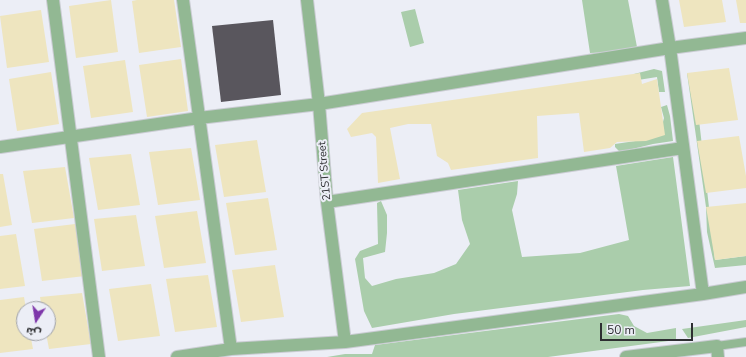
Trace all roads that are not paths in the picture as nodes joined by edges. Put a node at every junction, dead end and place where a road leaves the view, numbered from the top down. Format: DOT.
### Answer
graph roads {
  1 [pos="52,0"];
  2 [pos="183,0"];
  3 [pos="307,0"];
  4 [pos="662,0"];
  5 [pos="746,38"];
  6 [pos="670,48"];
  7 [pos="319,104"];
  8 [pos="200,118"];
  9 [pos="70,137"];
  10 [pos="0,148"];
  11 [pos="683,148"];
  12 [pos="327,202"];
  13 [pos="746,287"];
  14 [pos="703,294"];
  15 [pos="345,342"];
  16 [pos="746,342"];
  17 [pos="231,349"];
  18 [pos="717,351"];
  19 [pos="99,357"];
  20 [pos="177,357"];
  21 [pos="635,357"];
  1 -- 9 [label="street"];
  2 -- 8 [label="street"];
  3 -- 7 [label="street, 21ST Street"];
  4 -- 6 [label="street"];
  5 -- 6 [label="street"];
  6 -- 7 [label="street"];
  6 -- 11 [label="street"];
  7 -- 8 [label="street"];
  7 -- 12 [label="street, 21ST Street"];
  8 -- 9 [label="street"];
  8 -- 17 [label="street"];
  9 -- 10 [label="street"];
  9 -- 19 [label="street"];
  11 -- 12 [label="street"];
  11 -- 14 [label="street"];
  12 -- 15 [label="street, 21ST Street"];
  13 -- 14 [label="street"];
  14 -- 15 [label="street"];
  15 -- 17 [label="street"];
  16 -- 18 [label="lane"];
  17 -- 20 [label="street"];
  18 -- 21 [label="street"];
}
